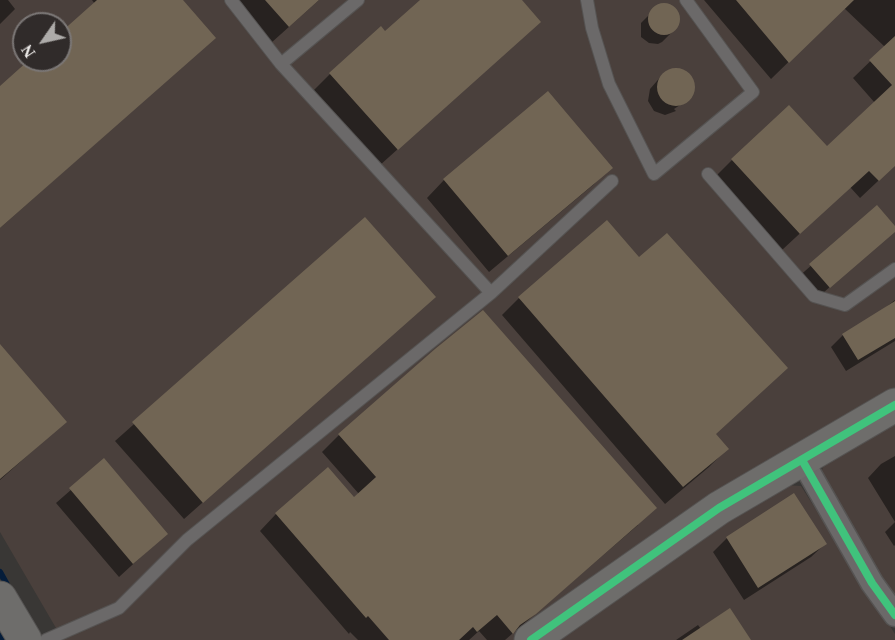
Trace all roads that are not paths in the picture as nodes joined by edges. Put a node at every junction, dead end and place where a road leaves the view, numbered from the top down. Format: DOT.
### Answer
graph roads {
  1 [pos="231,0"];
  2 [pos="358,0"];
  3 [pos="587,0"];
  4 [pos="686,0"];
  5 [pos="281,64"];
  6 [pos="708,174"];
  7 [pos="612,181"];
  8 [pos="895,269"];
  9 [pos="491,293"];
  10 [pos="895,405"];
  11 [pos="802,459"];
  12 [pos="0,598"];
  13 [pos="895,615"];
  14 [pos="25,640"];
  15 [pos="46,640"];
  16 [pos="531,640"];
  1 -- 5 [label="lane"];
  2 -- 5 [label="lane"];
  3 -- 4 [label="lane"];
  5 -- 9 [label="lane"];
  6 -- 8 [label="lane"];
  7 -- 9 [label="lane"];
  9 -- 15 [label="lane"];
  10 -- 11 [label="street"];
  11 -- 13 [label="street"];
  11 -- 16 [label="street"];
  12 -- 14 [label="street"];
}
